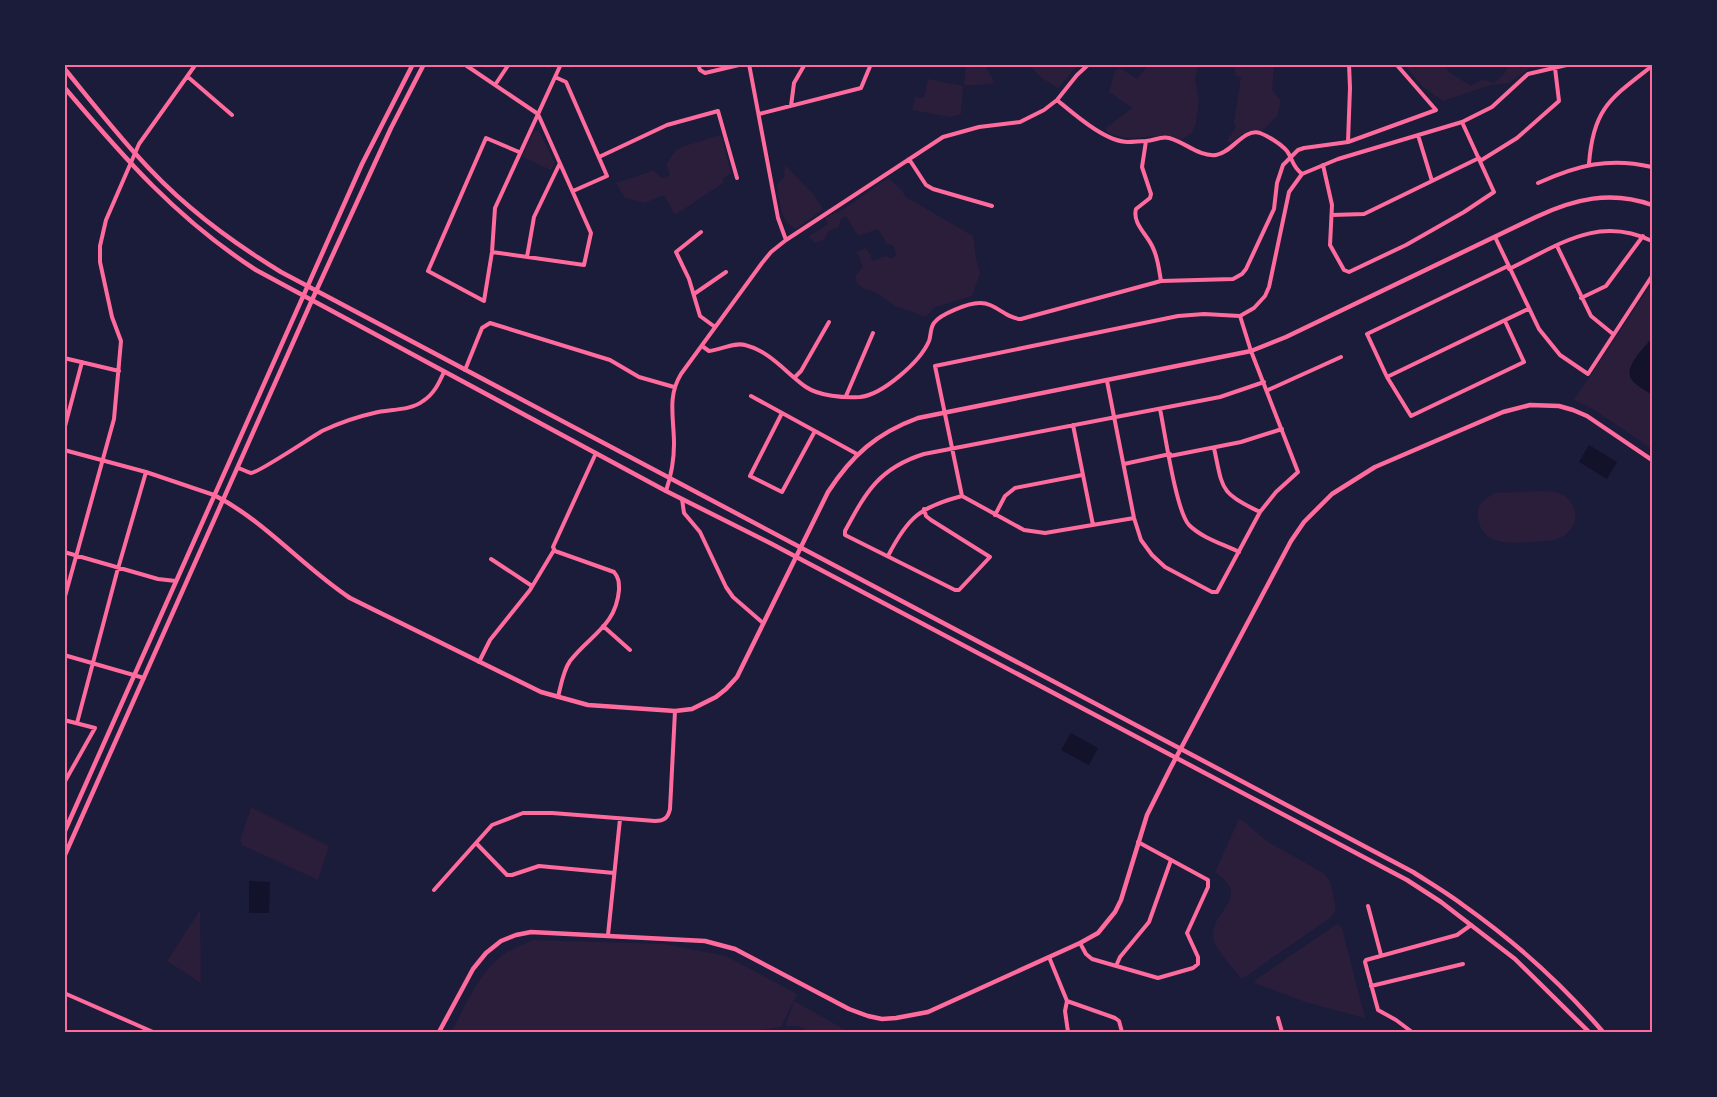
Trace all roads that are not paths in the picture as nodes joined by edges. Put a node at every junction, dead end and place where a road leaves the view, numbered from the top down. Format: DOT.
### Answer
graph roads {
  1 [pos="196,64"];
  2 [pos="412,64"];
  3 [pos="424,64"];
  4 [pos="464,64"];
  5 [pos="509,64"];
  6 [pos="561,64"];
  7 [pos="698,64"];
  8 [pos="743,64"];
  9 [pos="749,64"];
  10 [pos="805,64"];
  11 [pos="871,64"];
  12 [pos="1089,64"];
  13 [pos="1349,64"];
  14 [pos="1396,64"];
  15 [pos="1571,64"];
  16 [pos="1653,66"];
  17 [pos="1555,68"];
  18 [pos="64,69"];
  19 [pos="188,77"];
  20 [pos="555,77"];
  21 [pos="495,85"];
  22 [pos="64,87"];
  23 [pos="1057,100"];
  24 [pos="790,106"];
  25 [pos="538,114"];
  26 [pos="759,114"];
  27 [pos="232,115"];
  28 [pos="1462,122"];
  29 [pos="1418,135"];
  30 [pos="1146,141"];
  31 [pos="1348,142"];
  32 [pos="135,152"];
  33 [pos="519,152"];
  34 [pos="599,157"];
  35 [pos="1290,157"];
  36 [pos="909,159"];
  37 [pos="1480,159"];
  38 [pos="130,164"];
  39 [pos="560,164"];
  40 [pos="1589,164"];
  41 [pos="1323,165"];
  42 [pos="1653,167"];
  43 [pos="1302,174"];
  44 [pos="737,178"];
  45 [pos="1432,181"];
  46 [pos="1538,183"];
  47 [pos="572,192"];
  48 [pos="1653,205"];
  49 [pos="993,206"];
  50 [pos="1332,215"];
  51 [pos="701,232"];
  52 [pos="1643,236"];
  53 [pos="1495,237"];
  54 [pos="786,240"];
  55 [pos="1653,240"];
  56 [pos="1557,246"];
  57 [pos="492,252"];
  58 [pos="527,257"];
  59 [pos="1509,268"];
  60 [pos="726,272"];
  61 [pos="1653,276"];
  62 [pos="1161,281"];
  63 [pos="308,285"];
  64 [pos="317,290"];
  65 [pos="694,294"];
  66 [pos="303,296"];
  67 [pos="1581,298"];
  68 [pos="312,300"];
  69 [pos="1528,309"];
  70 [pos="1240,316"];
  71 [pos="1505,321"];
  72 [pos="829,322"];
  73 [pos="715,327"];
  74 [pos="873,333"];
  75 [pos="1613,334"];
  76 [pos="702,346"];
  77 [pos="1251,351"];
  78 [pos="1341,357"];
  79 [pos="64,358"];
  80 [pos="82,362"];
  81 [pos="465,370"];
  82 [pos="119,371"];
  83 [pos="444,372"];
  84 [pos="1387,376"];
  85 [pos="795,377"];
  86 [pos="1107,381"];
  87 [pos="1264,382"];
  88 [pos="674,387"];
  89 [pos="1268,390"];
  90 [pos="751,396"];
  91 [pos="846,396"];
  92 [pos="1160,409"];
  93 [pos="782,413"];
  94 [pos="944,413"];
  95 [pos="1115,417"];
  96 [pos="1073,424"];
  97 [pos="64,429"];
  98 [pos="1282,429"];
  99 [pos="815,431"];
  100 [pos="951,448"];
  101 [pos="1214,448"];
  102 [pos="64,450"];
  103 [pos="596,453"];
  104 [pos="857,454"];
  105 [pos="1170,455"];
  106 [pos="102,459"];
  107 [pos="1653,460"];
  108 [pos="1124,464"];
  109 [pos="238,468"];
  110 [pos="146,472"];
  111 [pos="1082,475"];
  112 [pos="670,478"];
  113 [pos="666,491"];
  114 [pos="214,495"];
  115 [pos="962,496"];
  116 [pos="682,499"];
  117 [pos="224,501"];
  118 [pos="924,509"];
  119 [pos="1260,512"];
  120 [pos="996,515"];
  121 [pos="1134,518"];
  122 [pos="1093,525"];
  123 [pos="800,548"];
  124 [pos="554,550"];
  125 [pos="64,552"];
  126 [pos="1239,552"];
  127 [pos="76,555"];
  128 [pos="888,556"];
  129 [pos="796,557"];
  130 [pos="491,560"];
  131 [pos="118,568"];
  132 [pos="176,581"];
  133 [pos="532,586"];
  134 [pos="64,600"];
  135 [pos="763,623"];
  136 [pos="603,626"];
  137 [pos="630,650"];
  138 [pos="64,655"];
  139 [pos="93,662"];
  140 [pos="479,662"];
  141 [pos="135,675"];
  142 [pos="144,678"];
  143 [pos="558,698"];
  144 [pos="675,711"];
  145 [pos="64,720"];
  146 [pos="77,723"];
  147 [pos="1182,748"];
  148 [pos="1176,758"];
  149 [pos="64,783"];
  150 [pos="620,819"];
  151 [pos="64,833"];
  152 [pos="1138,842"];
  153 [pos="476,843"];
  154 [pos="66,849"];
  155 [pos="64,857"];
  156 [pos="1171,860"];
  157 [pos="614,873"];
  158 [pos="434,891"];
  159 [pos="1368,906"];
  160 [pos="1471,924"];
  161 [pos="608,935"];
  162 [pos="1080,943"];
  163 [pos="1381,955"];
  164 [pos="1049,957"];
  165 [pos="1463,964"];
  166 [pos="1116,966"];
  167 [pos="1371,986"];
  168 [pos="64,993"];
  169 [pos="1067,1001"];
  170 [pos="1278,1018"];
  171 [pos="153,1032"];
  172 [pos="439,1032"];
  173 [pos="1068,1032"];
  174 [pos="1122,1032"];
  175 [pos="1282,1032"];
  176 [pos="1412,1032"];
  177 [pos="1589,1032"];
  178 [pos="1603,1032"];
  1 -- 19 [label="street"];
  2 -- 63 [label="street"];
  3 -- 64 [label="street"];
  4 -- 21 [label="street"];
  5 -- 21 [label="street"];
  6 -- 20 [label="street"];
  7 -- 8 [label="street"];
  9 -- 26 [label="street"];
  10 -- 24 [label="street"];
  11 -- 24 [label="street"];
  12 -- 23 [label="street"];
  13 -- 31 [label="street"];
  14 -- 31 [label="street"];
  15 -- 17 [label="street"];
  16 -- 40 [label="street"];
  17 -- 28 [label="street"];
  17 -- 37 [label="street"];
  18 -- 32 [label="street"];
  19 -- 27 [label="street"];
  19 -- 32 [label="street"];
  20 -- 25 [label="street"];
  20 -- 34 [label="street"];
  21 -- 25 [label="street"];
  22 -- 38 [label="street"];
  23 -- 30 [label="street"];
  23 -- 36 [label="street"];
  24 -- 26 [label="street"];
  25 -- 33 [label="street"];
  25 -- 39 [label="street"];
  26 -- 54 [label="street"];
  28 -- 29 [label="street"];
  28 -- 37 [label="street"];
  29 -- 41 [label="street"];
  29 -- 45 [label="street"];
  30 -- 35 [label="street"];
  30 -- 62 [label="street"];
  31 -- 35 [label="street"];
  32 -- 38 [label="street"];
  32 -- 63 [label="street"];
  33 -- 57 [label="street"];
  33 -- 57 [label="street"];
  34 -- 44 [label="street"];
  34 -- 47 [label="street"];
  35 -- 43 [label="street"];
  35 -- 62 [label="street"];
  36 -- 49 [label="street"];
  36 -- 54 [label="street"];
  37 -- 45 [label="street"];
  37 -- 50 [label="street"];
  38 -- 66 [label="street"];
  38 -- 82 [label="street"];
  39 -- 47 [label="street"];
  39 -- 58 [label="street"];
  40 -- 42 [label="street"];
  40 -- 46 [label="street"];
  41 -- 43 [label="street"];
  41 -- 50 [label="street"];
  43 -- 70 [label="street"];
  45 -- 50 [label="street"];
  47 -- 58 [label="street"];
  48 -- 53 [label="street"];
  51 -- 65 [label="street"];
  52 -- 55 [label="street"];
  52 -- 56 [label="street"];
  52 -- 67 [label="street"];
  53 -- 59 [label="street"];
  53 -- 77 [label="street"];
  54 -- 73 [label="street"];
  56 -- 59 [label="street"];
  56 -- 67 [label="street"];
  57 -- 58 [label="street"];
  59 -- 69 [label="street"];
  59 -- 84 [label="street"];
  60 -- 65 [label="street"];
  61 -- 75 [label="street"];
  62 -- 91 [label="street"];
  63 -- 64 [label="street"];
  63 -- 66 [label="street"];
  64 -- 68 [label="street"];
  64 -- 81 [label="street"];
  65 -- 73 [label="street"];
  66 -- 68 [label="street"];
  66 -- 114 [label="street"];
  67 -- 75 [label="street"];
  68 -- 83 [label="street"];
  68 -- 109 [label="street"];
  69 -- 71 [label="street"];
  69 -- 75 [label="street"];
  70 -- 77 [label="street"];
  70 -- 94 [label="street"];
  71 -- 84 [label="street"];
  71 -- 84 [label="street"];
  72 -- 85 [label="street"];
  73 -- 76 [label="street"];
  74 -- 91 [label="street"];
  76 -- 85 [label="street"];
  76 -- 88 [label="street"];
  77 -- 86 [label="street"];
  77 -- 87 [label="street"];
  78 -- 89 [label="street"];
  79 -- 80 [label="street"];
  80 -- 82 [label="street"];
  80 -- 97 [label="street"];
  81 -- 88 [label="street"];
  81 -- 112 [label="street"];
  82 -- 106 [label="street"];
  83 -- 103 [label="street"];
  83 -- 109 [label="street"];
  85 -- 91 [label="street"];
  86 -- 94 [label="street"];
  86 -- 95 [label="street"];
  87 -- 89 [label="street"];
  87 -- 92 [label="street"];
  88 -- 112 [label="street"];
  89 -- 98 [label="street"];
  90 -- 93 [label="street"];
  92 -- 95 [label="street"];
  92 -- 105 [label="street"];
  93 -- 99 [label="street"];
  93 -- 99 [label="street"];
  94 -- 100 [label="street"];
  94 -- 104 [label="street"];
  95 -- 96 [label="street"];
  95 -- 108 [label="street"];
  96 -- 100 [label="street"];
  96 -- 111 [label="street"];
  98 -- 101 [label="street"];
  98 -- 119 [label="street"];
  99 -- 104 [label="street"];
  100 -- 115 [label="street"];
  100 -- 128 [label="street"];
  101 -- 105 [label="street"];
  101 -- 119 [label="street"];
  102 -- 106 [label="street"];
  103 -- 113 [label="street"];
  103 -- 124 [label="street"];
  104 -- 123 [label="street"];
  105 -- 108 [label="street"];
  105 -- 126 [label="street"];
  106 -- 110 [label="street"];
  106 -- 127 [label="street"];
  107 -- 147 [label="street"];
  108 -- 121 [label="street"];
  109 -- 117 [label="street"];
  110 -- 114 [label="street"];
  110 -- 131 [label="street"];
  111 -- 120 [label="street"];
  111 -- 122 [label="street"];
  112 -- 113 [label="street"];
  112 -- 123 [label="street"];
  113 -- 116 [label="street"];
  114 -- 117 [label="street"];
  114 -- 132 [label="street"];
  115 -- 118 [label="street"];
  115 -- 120 [label="street"];
  116 -- 129 [label="street"];
  116 -- 135 [label="street"];
  117 -- 140 [label="street"];
  117 -- 142 [label="street"];
  118 -- 128 [label="street"];
  118 -- 128 [label="street"];
  119 -- 126 [label="street"];
  120 -- 122 [label="street"];
  121 -- 122 [label="street"];
  121 -- 126 [label="street"];
  123 -- 129 [label="street"];
  123 -- 147 [label="street"];
  124 -- 133 [label="street"];
  124 -- 136 [label="street"];
  125 -- 127 [label="street"];
  127 -- 131 [label="street"];
  127 -- 134 [label="street"];
  129 -- 135 [label="street"];
  129 -- 148 [label="street"];
  130 -- 133 [label="street"];
  131 -- 132 [label="street"];
  131 -- 139 [label="street"];
  132 -- 141 [label="street"];
  133 -- 140 [label="street"];
  135 -- 144 [label="street"];
  136 -- 137 [label="street"];
  136 -- 143 [label="street"];
  138 -- 139 [label="street"];
  139 -- 141 [label="street"];
  139 -- 146 [label="street"];
  140 -- 143 [label="street"];
  141 -- 142 [label="street"];
  141 -- 151 [label="street"];
  142 -- 154 [label="street"];
  143 -- 144 [label="street"];
  144 -- 150 [label="street"];
  145 -- 146 [label="street"];
  146 -- 149 [label="street"];
  147 -- 148 [label="street"];
  147 -- 178 [label="street"];
  148 -- 152 [label="street"];
  148 -- 160 [label="street"];
  150 -- 153 [label="street"];
  150 -- 157 [label="street"];
  152 -- 156 [label="street"];
  152 -- 162 [label="street"];
  153 -- 157 [label="street"];
  153 -- 158 [label="street"];
  154 -- 155 [label="street"];
  156 -- 166 [label="street"];
  156 -- 166 [label="street"];
  157 -- 161 [label="street"];
  159 -- 163 [label="street"];
  160 -- 163 [label="street"];
  160 -- 177 [label="street"];
  161 -- 164 [label="street"];
  161 -- 172 [label="street"];
  162 -- 164 [label="street"];
  162 -- 166 [label="street"];
  163 -- 167 [label="street"];
  164 -- 169 [label="street"];
  165 -- 167 [label="street"];
  167 -- 176 [label="street"];
  168 -- 171 [label="street"];
  169 -- 173 [label="street"];
  169 -- 174 [label="street"];
  170 -- 175 [label="street"];
}
